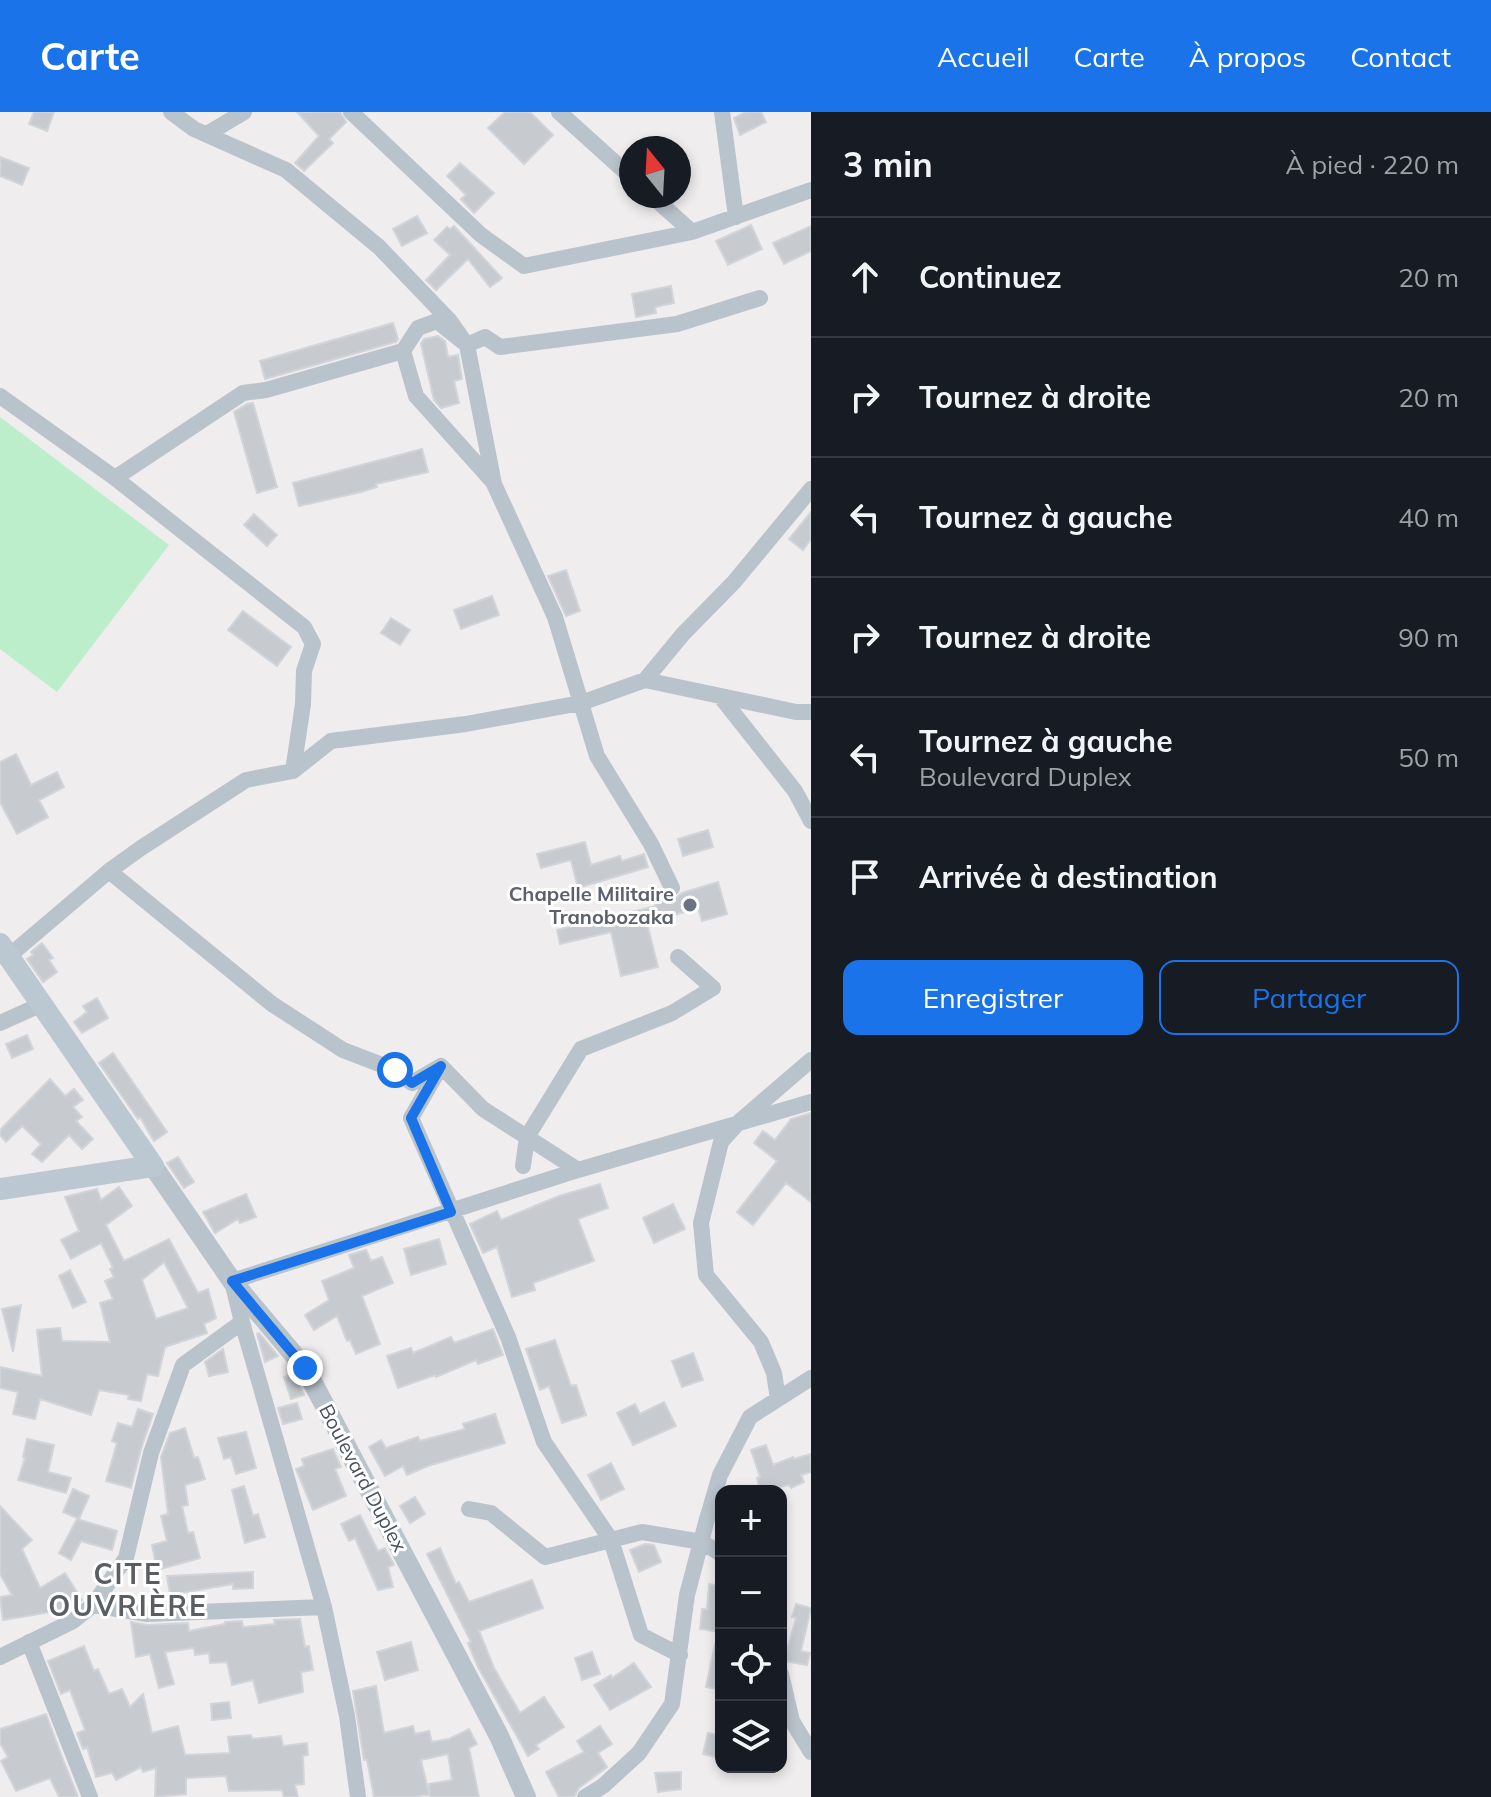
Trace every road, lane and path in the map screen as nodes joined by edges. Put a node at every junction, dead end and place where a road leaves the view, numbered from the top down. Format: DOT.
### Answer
graph roads {
  1 [pos="171,112"];
  2 [pos="244,112"];
  3 [pos="351,112"];
  4 [pos="559,112"];
  5 [pos="722,112"];
  6 [pos="207,134"];
  7 [pos="619,166"];
  8 [pos="811,190"];
  9 [pos="665,208"];
  10 [pos="736,217"];
  11 [pos="692,232"];
  12 [pos="760,298"];
  13 [pos="467,345"];
  14 [pos="403,351"];
  15 [pos="0,396"];
  16 [pos="115,478"];
  17 [pos="494,484"];
  18 [pos="811,489"];
  19 [pos="645,680"];
  20 [pos="720,696"];
  21 [pos="581,703"];
  22 [pos="811,712"];
  23 [pos="293,771"];
  24 [pos="811,821"];
  25 [pos="109,871"];
  26 [pos="672,888"];
  27 [pos="4,950"];
  28 [pos="678,957"];
  29 [pos="40,1005"];
  30 [pos="0,1023"];
  31 [pos="811,1060"];
  32 [pos="441,1066"];
  33 [pos="811,1102"];
  34 [pos="740,1121"];
  35 [pos="527,1137"];
  36 [pos="153,1166"];
  37 [pos="523,1166"];
  38 [pos="578,1170"];
  39 [pos="0,1189"];
  40 [pos="451,1212"];
  41 [pos="232,1281"];
  42 [pos="242,1322"];
  43 [pos="811,1378"];
  44 [pos="778,1399"];
  45 [pos="469,1509"];
  46 [pos="611,1540"];
  47 [pos="702,1542"];
  48 [pos="715,1550"];
  49 [pos="93,1605"];
  50 [pos="324,1607"];
  51 [pos="29,1642"];
  52 [pos="680,1655"];
  53 [pos="0,1657"];
  54 [pos="787,1700"];
  55 [pos="811,1752"];
  56 [pos="90,1797"];
  57 [pos="358,1797"];
  58 [pos="526,1797"];
  59 [pos="585,1797"];
  1 -- 6 [label="street"];
  2 -- 6 [label="street"];
  3 -- 11 [label="street"];
  4 -- 7 [label="street"];
  5 -- 10 [label="street"];
  6 -- 13 [label="street"];
  8 -- 10 [label="street"];
  9 -- 11 [label="street"];
  10 -- 11 [label="street"];
  12 -- 13 [label="street"];
  13 -- 14 [label="street"];
  13 -- 17 [label="street"];
  14 -- 16 [label="street"];
  14 -- 17 [label="street"];
  15 -- 16 [label="street"];
  16 -- 23 [label="street"];
  17 -- 21 [label="street"];
  18 -- 19 [label="street"];
  19 -- 20 [label="street"];
  19 -- 21 [label="street"];
  20 -- 22 [label="street"];
  20 -- 24 [label="street"];
  21 -- 23 [label="street"];
  21 -- 26 [label="street"];
  23 -- 25 [label="street"];
  25 -- 27 [label="street"];
  25 -- 32 [label="street"];
  27 -- 29 [label="main road, Boulevard Duplex"];
  28 -- 35 [label="street"];
  29 -- 30 [label="street"];
  29 -- 36 [label="main road, Boulevard Duplex"];
  31 -- 34 [label="street"];
  32 -- 35 [label="street"];
  32 -- 40 [label="street"];
  33 -- 34 [label="street"];
  34 -- 38 [label="street"];
  34 -- 44 [label="street"];
  35 -- 37 [label="street"];
  35 -- 38 [label="street"];
  36 -- 39 [label="main road"];
  36 -- 41 [label="street, Boulevard Duplex"];
  38 -- 40 [label="street"];
  40 -- 41 [label="street"];
  40 -- 46 [label="street"];
  41 -- 42 [label="street"];
  41 -- 58 [label="street, Boulevard Duplex"];
  42 -- 49 [label="street"];
  42 -- 50 [label="street"];
  43 -- 44 [label="street"];
  44 -- 47 [label="street"];
  45 -- 46 [label="street"];
  46 -- 47 [label="street"];
  46 -- 52 [label="street"];
  47 -- 48 [label="street"];
  47 -- 52 [label="street"];
  49 -- 50 [label="street"];
  49 -- 51 [label="street"];
  50 -- 57 [label="street"];
  51 -- 53 [label="street"];
  51 -- 56 [label="street"];
  52 -- 59 [label="street"];
  54 -- 55 [label="street"];
}
